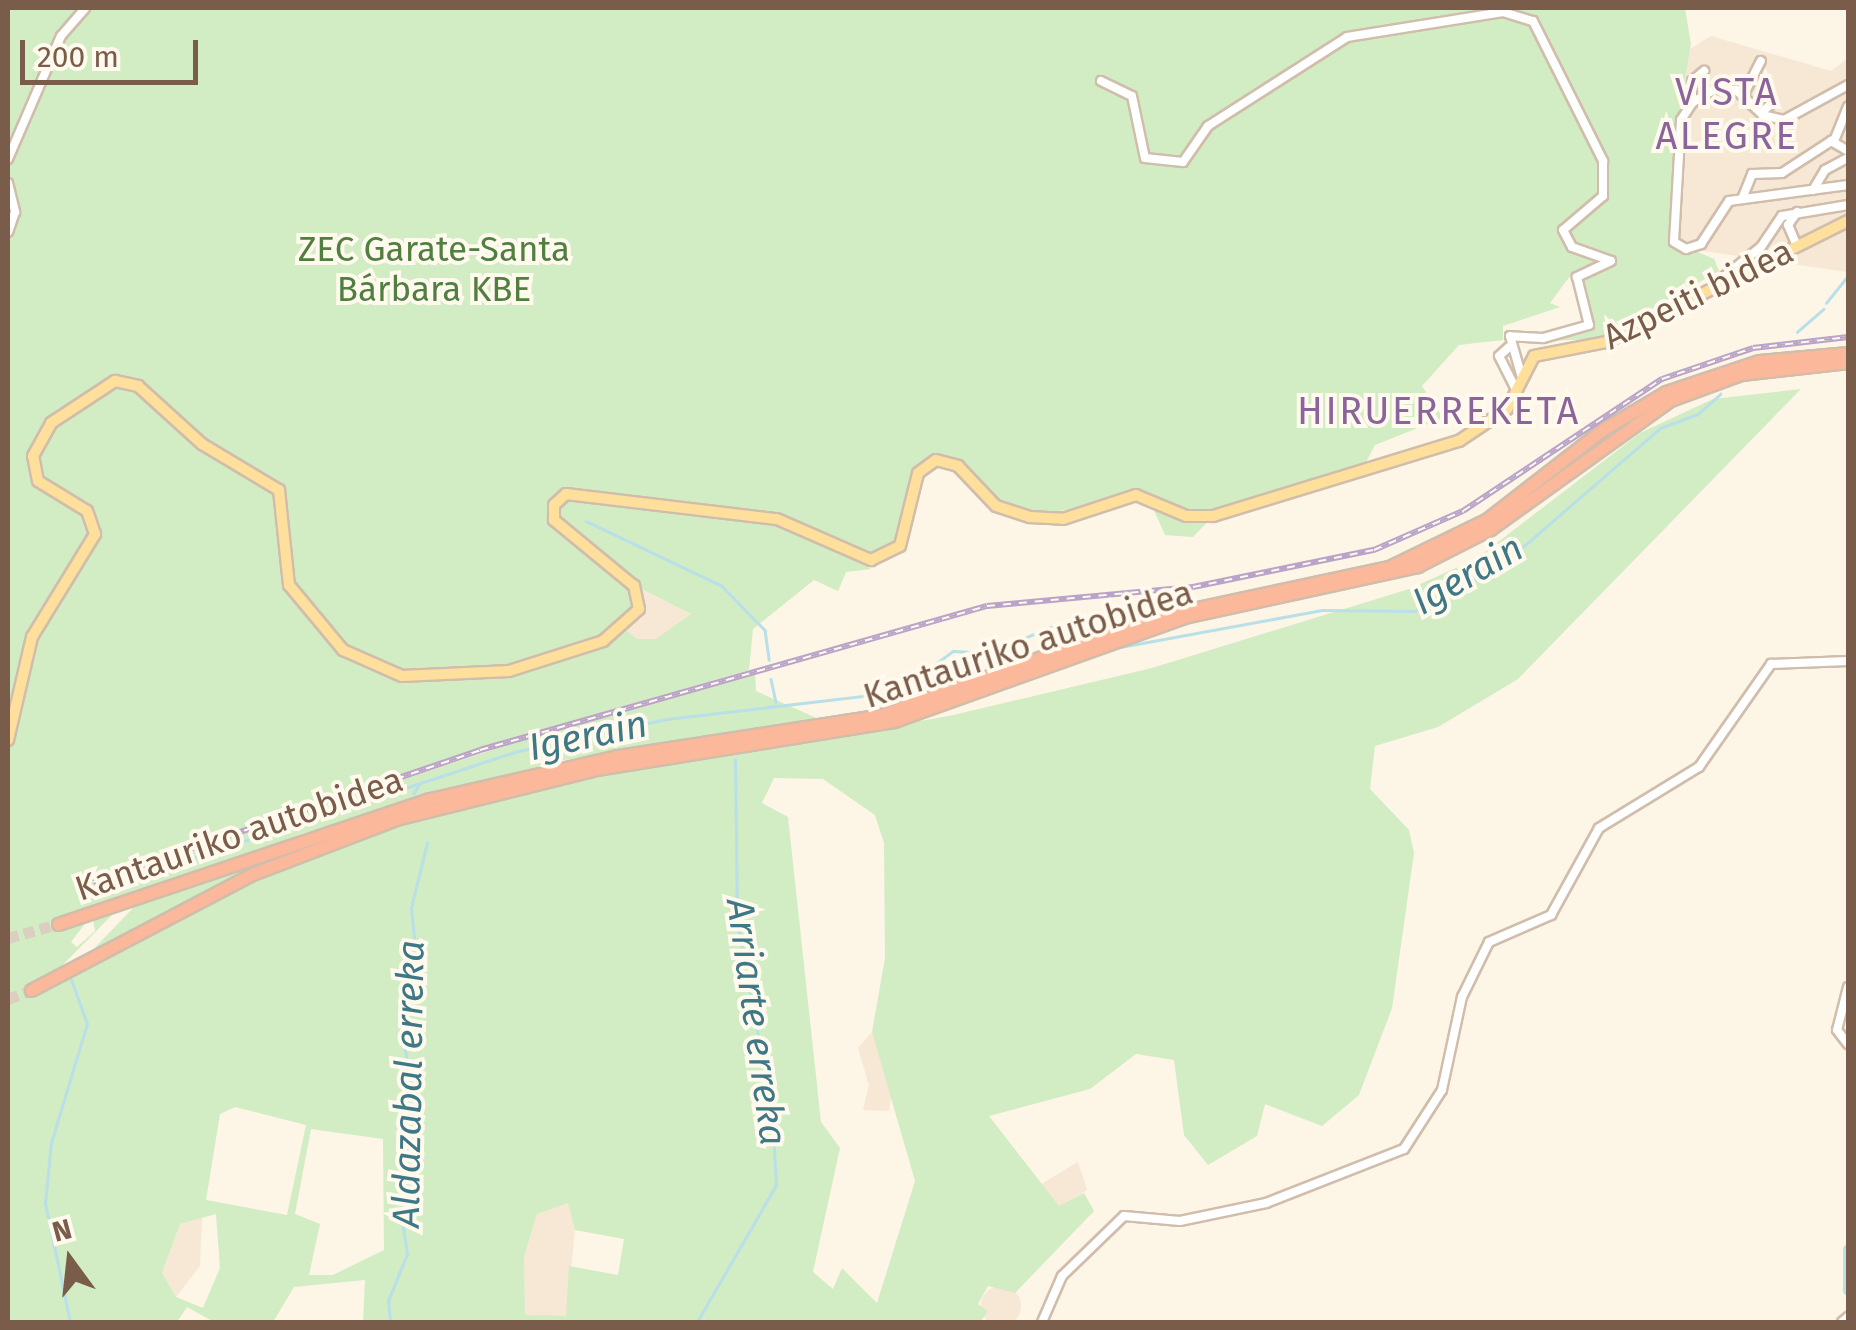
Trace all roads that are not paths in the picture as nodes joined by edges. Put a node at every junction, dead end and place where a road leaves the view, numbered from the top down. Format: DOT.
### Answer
graph roads {
  1 [pos="85,8"];
  2 [pos="1445,8"];
  3 [pos="1452,19"];
  4 [pos="1761,61"];
  5 [pos="1704,71"];
  6 [pos="1101,82"];
  7 [pos="1848,85"];
  8 [pos="1744,94"];
  9 [pos="1692,103"];
  10 [pos="1772,103"];
  11 [pos="1848,107"];
  12 [pos="1760,113"];
  13 [pos="1834,141"];
  14 [pos="1848,155"];
  15 [pos="8,160"];
  16 [pos="1820,180"];
  17 [pos="8,183"];
  18 [pos="1848,185"];
  19 [pos="1832,188"];
  20 [pos="1813,190"];
  21 [pos="1742,199"];
  22 [pos="1848,204"];
  23 [pos="1798,212"];
  24 [pos="1848,221"];
  25 [pos="8,232"];
  26 [pos="1788,232"];
  27 [pos="1770,235"];
  28 [pos="1791,249"];
  29 [pos="1716,283"];
  30 [pos="1510,347"];
  31 [pos="1848,353"];
  32 [pos="1515,356"];
  33 [pos="1532,358"];
  34 [pos="1848,362"];
  35 [pos="1521,374"];
  36 [pos="1516,390"];
  37 [pos="1848,661"];
  38 [pos="8,740"];
  39 [pos="58,924"];
  40 [pos="1848,987"];
  41 [pos="31,990"];
  42 [pos="1848,1044"];
  43 [pos="1848,1317"];
  44 [pos="1042,1322"];
  45 [pos="1842,1322"];
  1 -- 15 [label="street"];
  2 -- 3 [label="street"];
  3 -- 6 [label="street"];
  3 -- 30 [label="street"];
  4 -- 8 [label="street"];
  5 -- 9 [label="street"];
  7 -- 12 [label="street"];
  8 -- 9 [label="street"];
  8 -- 12 [label="street"];
  9 -- 21 [label="street"];
  10 -- 12 [label="street"];
  11 -- 13 [label="street"];
  13 -- 14 [label="street"];
  13 -- 21 [label="street"];
  14 -- 16 [label="street"];
  16 -- 19 [label="street"];
  16 -- 20 [label="street"];
  17 -- 25 [label="street"];
  18 -- 19 [label="street"];
  19 -- 20 [label="street"];
  20 -- 21 [label="street"];
  22 -- 23 [label="street"];
  23 -- 26 [label="street"];
  23 -- 27 [label="street"];
  24 -- 28 [label="main road, Azpeiti bidea"];
  26 -- 27 [label="street"];
  26 -- 28 [label="street"];
  27 -- 28 [label="street"];
  27 -- 29 [label="street"];
  28 -- 29 [label="main road, Azpeiti bidea"];
  29 -- 33 [label="main road, Azpeiti bidea"];
  30 -- 32 [label="street"];
  30 -- 36 [label="street"];
  31 -- 39 [label="highway, Kantauriko autobidea"];
  32 -- 33 [label="street"];
  32 -- 35 [label="street"];
  33 -- 35 [label="main road"];
  34 -- 41 [label="highway, Kantauriko autobidea"];
  35 -- 36 [label="main road"];
  36 -- 38 [label="main road"];
  37 -- 44 [label="street"];
  40 -- 42 [label="street"];
  43 -- 45 [label="street"];
}
